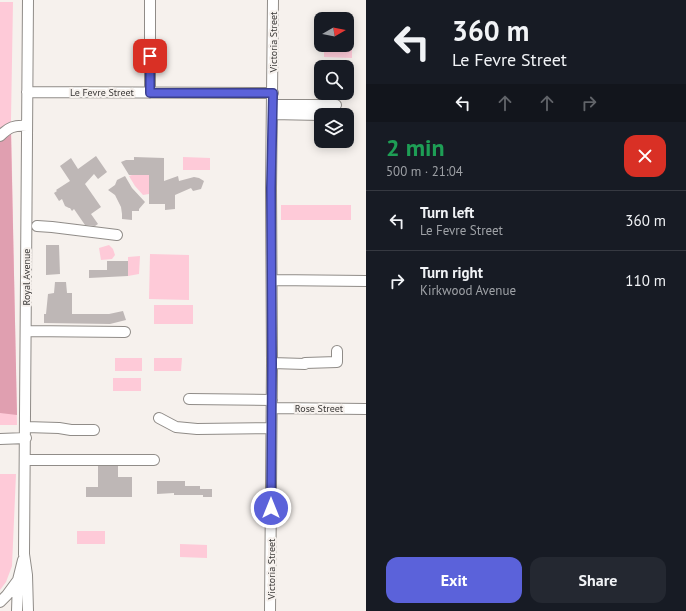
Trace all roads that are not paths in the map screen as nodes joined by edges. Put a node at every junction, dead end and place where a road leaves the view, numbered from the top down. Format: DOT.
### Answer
graph roads {
  1 [pos="28,0"];
  2 [pos="150,0"];
  3 [pos="273,0"];
  4 [pos="27,92"];
  5 [pos="150,93"];
  6 [pos="273,93"];
  7 [pos="336,105"];
  8 [pos="272,110"];
  9 [pos="314,114"];
  10 [pos="27,126"];
  11 [pos="0,136"];
  12 [pos="37,226"];
  13 [pos="116,235"];
  14 [pos="272,280"];
  15 [pos="366,280"];
  16 [pos="26,331"];
  17 [pos="125,332"];
  18 [pos="337,351"];
  19 [pos="272,363"];
  20 [pos="189,399"];
  21 [pos="272,404"];
  22 [pos="366,409"];
  23 [pos="159,418"];
  24 [pos="26,427"];
  25 [pos="271,428"];
  26 [pos="94,430"];
  27 [pos="26,438"];
  28 [pos="0,439"];
  29 [pos="25,460"];
  30 [pos="154,460"];
  31 [pos="24,554"];
  32 [pos="18,580"];
  33 [pos="0,602"];
  34 [pos="17,611"];
  35 [pos="28,611"];
  36 [pos="270,611"];
  1 -- 4 [label="street, Royal Avenue"];
  2 -- 5 [label="street"];
  3 -- 6 [label="street, Victoria Street"];
  4 -- 5 [label="street, Le Fevre Street"];
  4 -- 10 [label="street, Royal Avenue"];
  5 -- 6 [label="street, Le Fevre Street"];
  6 -- 8 [label="street, Victoria Street"];
  7 -- 8 [label="street"];
  8 -- 9 [label="street"];
  8 -- 14 [label="street, Victoria Street"];
  10 -- 11 [label="street"];
  10 -- 16 [label="street, Royal Avenue"];
  12 -- 13 [label="street"];
  14 -- 15 [label="street"];
  14 -- 19 [label="street, Victoria Street"];
  16 -- 17 [label="street"];
  16 -- 24 [label="street, Royal Avenue"];
  18 -- 19 [label="street"];
  19 -- 21 [label="street, Victoria Street"];
  20 -- 21 [label="street, Rose Street"];
  21 -- 22 [label="street, Rose Street"];
  21 -- 25 [label="street, Victoria Street"];
  23 -- 25 [label="street"];
  24 -- 26 [label="street"];
  24 -- 27 [label="street, Royal Avenue"];
  25 -- 36 [label="street, Victoria Street"];
  27 -- 28 [label="street"];
  27 -- 29 [label="street, Royal Avenue"];
  29 -- 30 [label="street"];
  29 -- 31 [label="street, Royal Avenue"];
  31 -- 32 [label="street, Royal Avenue"];
  31 -- 35 [label="street, Royal Avenue"];
  32 -- 33 [label="street"];
  32 -- 34 [label="street, Royal Avenue"];
}
